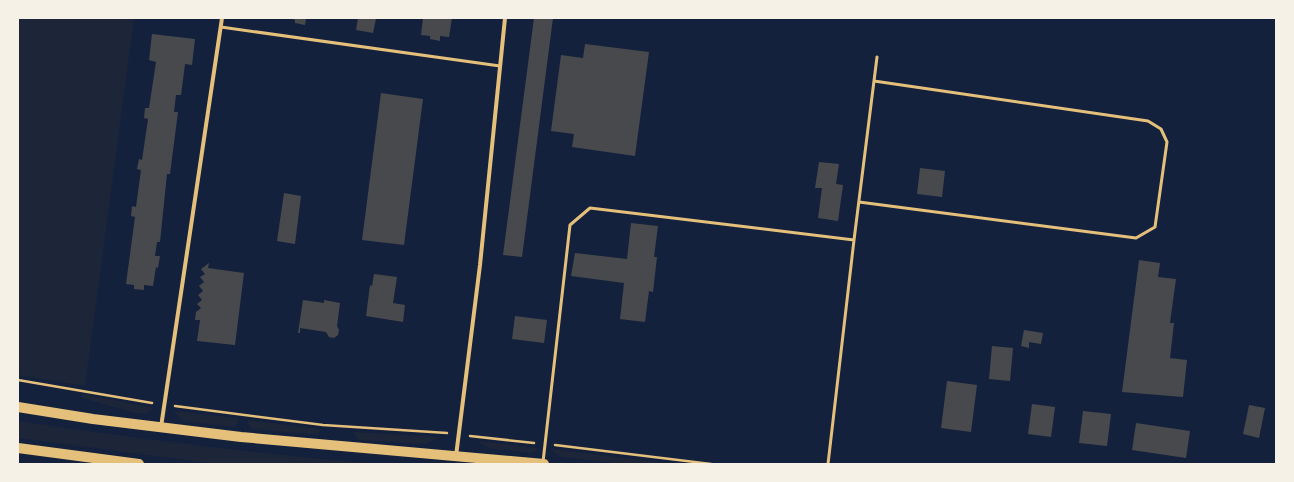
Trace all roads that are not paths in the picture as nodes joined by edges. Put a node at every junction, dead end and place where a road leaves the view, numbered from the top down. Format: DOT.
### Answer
graph roads {
  1 [pos="222,18"];
  2 [pos="505,18"];
  3 [pos="221,27"];
  4 [pos="877,57"];
  5 [pos="500,66"];
  6 [pos="874,81"];
  7 [pos="859,202"];
  8 [pos="854,240"];
  9 [pos="18,407"];
  10 [pos="161,428"];
  11 [pos="18,448"];
  12 [pos="456,456"];
  13 [pos="139,464"];
  14 [pos="543,464"];
  15 [pos="828,464"];
  1 -- 3 [label="street"];
  2 -- 5 [label="street"];
  3 -- 5 [label="lane"];
  3 -- 10 [label="street"];
  4 -- 6 [label="lane"];
  5 -- 12 [label="street"];
  6 -- 7 [label="lane"];
  6 -- 7 [label="lane"];
  7 -- 8 [label="lane"];
  8 -- 14 [label="lane"];
  8 -- 15 [label="lane"];
  9 -- 10 [label="main road"];
  10 -- 12 [label="main road"];
  11 -- 13 [label="main road"];
  12 -- 14 [label="main road"];
}
